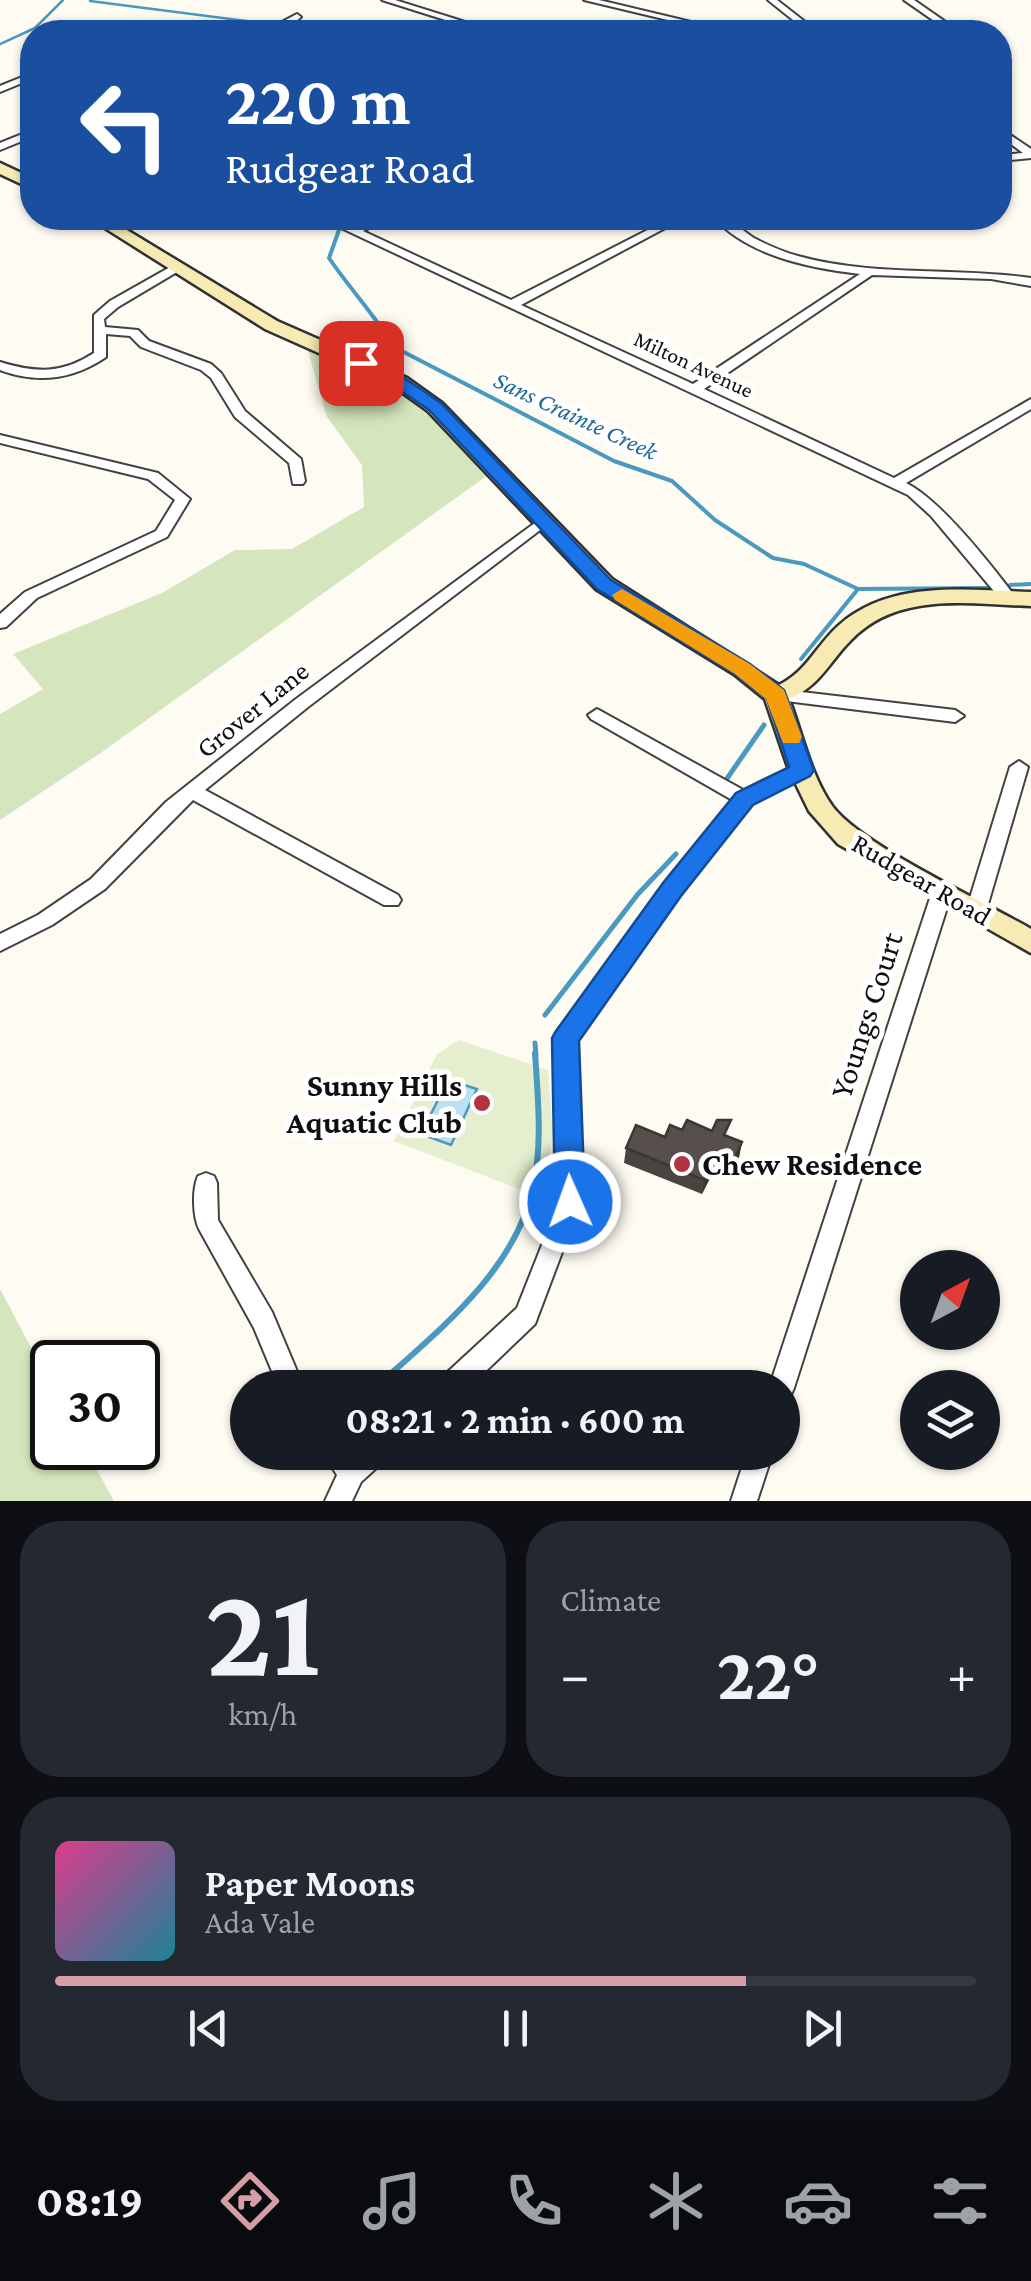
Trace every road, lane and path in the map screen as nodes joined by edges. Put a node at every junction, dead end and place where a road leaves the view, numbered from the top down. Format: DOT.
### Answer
graph roads {
  1 [pos="386,0"];
  2 [pos="588,0"];
  3 [pos="772,0"];
  4 [pos="908,0"];
  5 [pos="454,20"];
  6 [pos="676,20"];
  7 [pos="798,20"];
  8 [pos="937,20"];
  9 [pos="116,230"];
  10 [pos="656,230"];
  11 [pos="734,230"];
  12 [pos="354,231"];
  13 [pos="176,269"];
  14 [pos="867,274"];
  15 [pos="1031,282"];
  16 [pos="513,304"];
  17 [pos="100,330"];
  18 [pos="0,366"];
  19 [pos="696,389"];
  20 [pos="1031,403"];
  21 [pos="0,439"];
  22 [pos="298,481"];
  23 [pos="896,483"];
  24 [pos="543,521"];
  25 [pos="1020,599"];
  26 [pos="0,622"];
  27 [pos="776,695"];
  28 [pos="598,715"];
  29 [pos="955,716"];
  30 [pos="1018,766"];
  31 [pos="802,770"];
  32 [pos="193,792"];
  33 [pos="744,799"];
  34 [pos="942,892"];
  35 [pos="391,900"];
  36 [pos="976,911"];
  37 [pos="1031,942"];
  38 [pos="0,943"];
  39 [pos="206,1183"];
  40 [pos="284,1370"];
  41 [pos="468,1370"];
  42 [pos="787,1370"];
  43 [pos="343,1470"];
  44 [pos="754,1470"];
  45 [pos="338,1501"];
  46 [pos="744,1501"];
  1 -- 5 [label="street"];
  2 -- 6 [label="street"];
  3 -- 7 [label="street"];
  4 -- 8 [label="street"];
  9 -- 13 [label="street"];
  10 -- 16 [label="street"];
  11 -- 14 [label="street"];
  12 -- 16 [label="street, Milton Avenue"];
  13 -- 17 [label="street"];
  13 -- 24 [label="street"];
  14 -- 15 [label="street"];
  14 -- 19 [label="street"];
  16 -- 19 [label="street, Milton Avenue"];
  17 -- 18 [label="street"];
  17 -- 22 [label="street"];
  19 -- 23 [label="street, Milton Avenue"];
  20 -- 23 [label="street"];
  21 -- 26 [label="street"];
  23 -- 25 [label="street, Milton Avenue"];
  24 -- 27 [label="street"];
  24 -- 32 [label="street, Grover Lane"];
  25 -- 27 [label="street"];
  27 -- 29 [label="street"];
  27 -- 31 [label="street, Rudgear Road"];
  28 -- 33 [label="street"];
  30 -- 36 [label="street"];
  31 -- 33 [label="street"];
  31 -- 34 [label="street, Rudgear Road"];
  32 -- 35 [label="street"];
  32 -- 38 [label="street, Grover Lane"];
  33 -- 41 [label="street"];
  34 -- 36 [label="street, Rudgear Road"];
  34 -- 42 [label="street, Youngs Court"];
  36 -- 37 [label="street, Rudgear Road"];
  39 -- 40 [label="street"];
  43 -- 45 [label="street"];
  44 -- 46 [label="street"];
}
